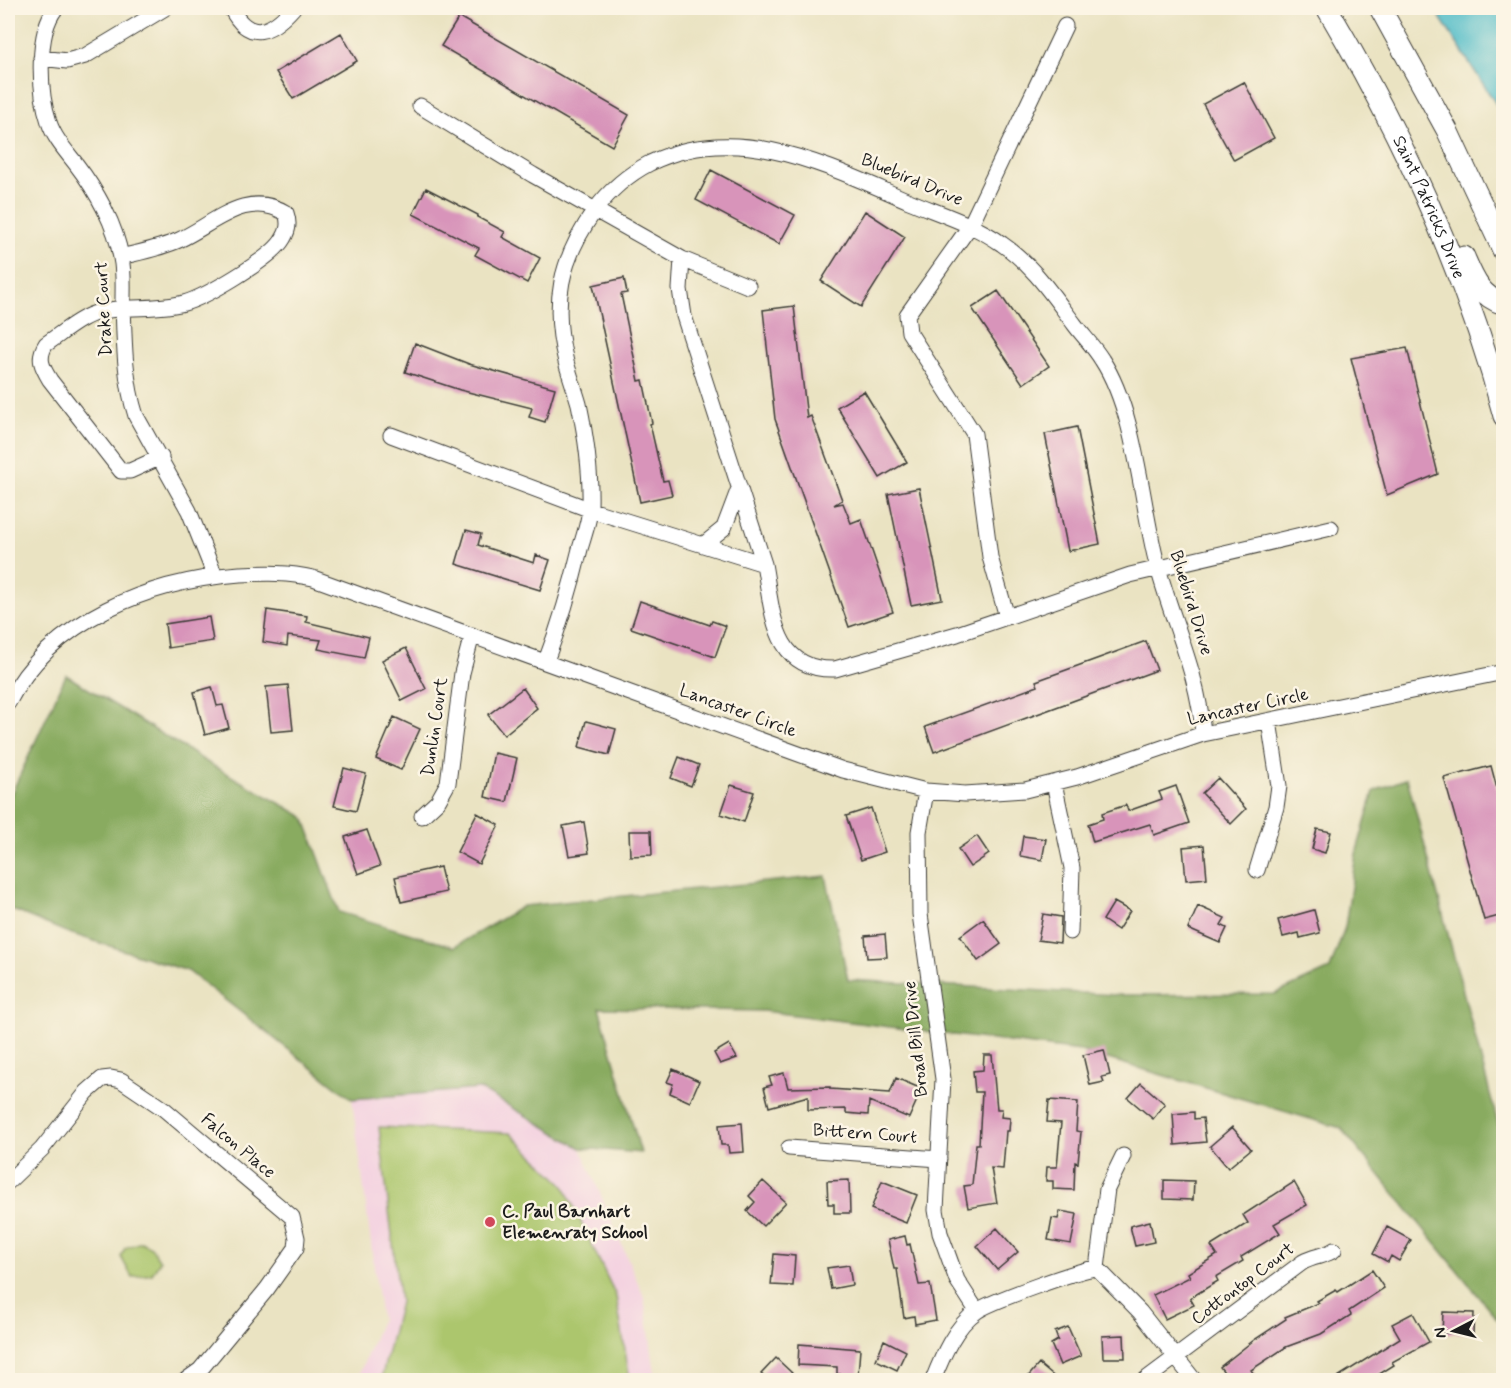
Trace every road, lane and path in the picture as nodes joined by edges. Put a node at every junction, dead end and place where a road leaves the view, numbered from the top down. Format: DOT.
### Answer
graph roads {
  1 [pos="56,8"];
  2 [pos="165,8"];
  3 [pos="231,8"];
  4 [pos="294,8"];
  5 [pos="1327,8"];
  6 [pos="1380,8"];
  7 [pos="1065,26"];
  8 [pos="41,58"];
  9 [pos="420,106"];
  10 [pos="1415,175"];
  11 [pos="595,210"];
  12 [pos="970,226"];
  13 [pos="1503,252"];
  14 [pos="121,257"];
  15 [pos="682,259"];
  16 [pos="748,286"];
  17 [pos="1503,304"];
  18 [pos="123,309"];
  19 [pos="1503,416"];
  20 [pos="391,435"];
  21 [pos="161,457"];
  22 [pos="738,491"];
  23 [pos="591,510"];
  24 [pos="1330,528"];
  25 [pos="703,545"];
  26 [pos="764,564"];
  27 [pos="1158,567"];
  28 [pos="215,576"];
  29 [pos="1007,617"];
  30 [pos="472,635"];
  31 [pos="546,661"];
  32 [pos="1503,672"];
  33 [pos="13,682"];
  34 [pos="8,704"];
  35 [pos="1269,721"];
  36 [pos="1203,734"];
  37 [pos="1054,783"];
  38 [pos="926,790"];
  39 [pos="422,816"];
  40 [pos="1257,870"];
  41 [pos="1070,932"];
  42 [pos="789,1148"];
  43 [pos="1123,1156"];
  44 [pos="939,1159"];
  45 [pos="8,1182"];
  46 [pos="1335,1250"];
  47 [pos="1097,1268"];
  48 [pos="977,1311"];
  49 [pos="1178,1358"];
  50 [pos="186,1380"];
  51 [pos="933,1380"];
  52 [pos="1145,1380"];
  53 [pos="1194,1380"];
  1 -- 8 [label="street, Drake Court"];
  2 -- 8 [label="street"];
  3 -- 4 [label="street"];
  5 -- 10 [label="main road, Saint Patricks Drive"];
  6 -- 13 [label="main road"];
  7 -- 12 [label="street"];
  8 -- 14 [label="street, Drake Court"];
  9 -- 11 [label="street"];
  10 -- 17 [label="main road"];
  10 -- 19 [label="main road, Saint Patricks Drive"];
  11 -- 12 [label="street, Bluebird Drive"];
  11 -- 15 [label="street"];
  11 -- 23 [label="street, Bluebird Drive"];
  12 -- 27 [label="street, Bluebird Drive"];
  12 -- 29 [label="street"];
  14 -- 18 [label="street, Drake Court"];
  14 -- 18 [label="street"];
  15 -- 16 [label="street"];
  15 -- 22 [label="street"];
  18 -- 21 [label="street, Drake Court"];
  18 -- 21 [label="street"];
  20 -- 23 [label="street"];
  21 -- 28 [label="street, Drake Court"];
  22 -- 25 [label="street"];
  22 -- 26 [label="street"];
  23 -- 25 [label="street"];
  23 -- 31 [label="street, Bluebird Drive"];
  24 -- 27 [label="street"];
  25 -- 26 [label="street"];
  26 -- 29 [label="street"];
  27 -- 29 [label="street"];
  27 -- 36 [label="street, Bluebird Drive"];
  28 -- 30 [label="street, Lancaster Circle"];
  28 -- 33 [label="street, Lancaster Circle"];
  30 -- 31 [label="street, Lancaster Circle"];
  30 -- 39 [label="street, Dunlin Court"];
  31 -- 38 [label="street, Lancaster Circle"];
  32 -- 35 [label="street, Lancaster Circle"];
  33 -- 34 [label="street, Lancaster Circle"];
  35 -- 36 [label="street, Lancaster Circle"];
  35 -- 40 [label="street"];
  36 -- 37 [label="street, Lancaster Circle"];
  37 -- 38 [label="street, Lancaster Circle"];
  37 -- 41 [label="street"];
  38 -- 44 [label="street, Broad Bill Drive"];
  42 -- 44 [label="street, Bittern Court"];
  43 -- 47 [label="street"];
  44 -- 48 [label="street, Broad Bill Drive"];
  45 -- 50 [label="street, Falcon Place"];
  46 -- 49 [label="street, Cottontop Court"];
  47 -- 48 [label="street"];
  47 -- 49 [label="street"];
  48 -- 51 [label="street"];
  49 -- 52 [label="street, Cottontop Court"];
  49 -- 53 [label="street"];
}
